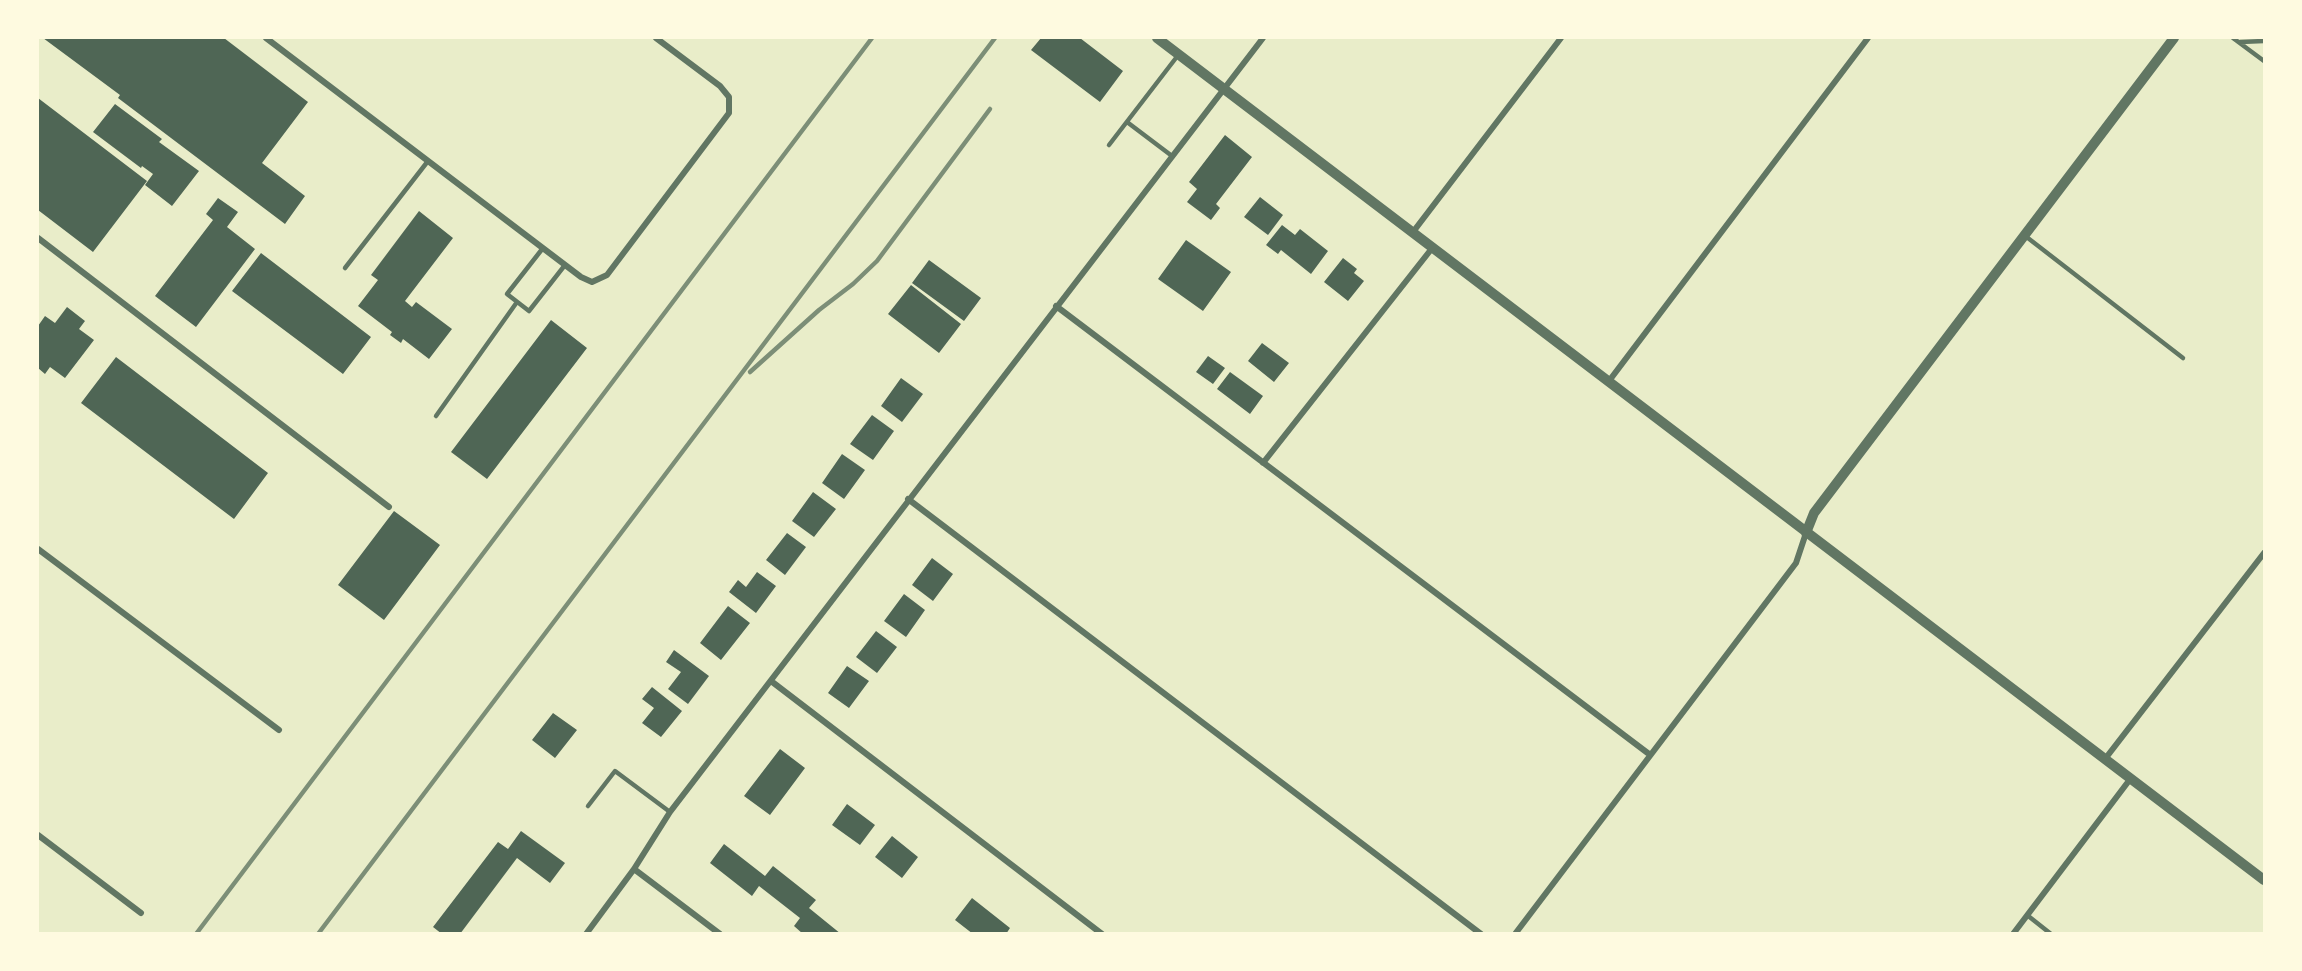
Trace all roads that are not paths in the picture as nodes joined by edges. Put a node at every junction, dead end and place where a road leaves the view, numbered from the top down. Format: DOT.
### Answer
graph roads {
  1 [pos="266,38"];
  2 [pos="656,38"];
  3 [pos="1157,38"];
  4 [pos="1263,38"];
  5 [pos="1561,38"];
  6 [pos="1868,38"];
  7 [pos="2174,38"];
  8 [pos="2233,38"];
  9 [pos="2265,41"];
  10 [pos="2240,42"];
  11 [pos="1179,54"];
  12 [pos="2265,62"];
  13 [pos="1225,89"];
  14 [pos="1127,122"];
  15 [pos="1109,146"];
  16 [pos="1172,156"];
  17 [pos="428,160"];
  18 [pos="1413,232"];
  19 [pos="2024,235"];
  20 [pos="38,238"];
  21 [pos="1433,247"];
  22 [pos="543,248"];
  23 [pos="565,265"];
  24 [pos="345,268"];
  25 [pos="517,302"];
  26 [pos="1056,306"];
  27 [pos="2183,357"];
  28 [pos="1609,381"];
  29 [pos="436,416"];
  30 [pos="1263,463"];
  31 [pos="908,499"];
  32 [pos="388,507"];
  33 [pos="1806,533"];
  34 [pos="38,549"];
  35 [pos="2265,553"];
  36 [pos="771,681"];
  37 [pos="279,730"];
  38 [pos="1649,754"];
  39 [pos="2105,759"];
  40 [pos="2131,778"];
  41 [pos="588,806"];
  42 [pos="669,812"];
  43 [pos="38,835"];
  44 [pos="634,869"];
  45 [pos="2265,880"];
  46 [pos="141,913"];
  47 [pos="2027,915"];
  48 [pos="585,933"];
  49 [pos="720,933"];
  50 [pos="1102,933"];
  51 [pos="1480,933"];
  52 [pos="1515,933"];
  53 [pos="2013,933"];
  54 [pos="2051,933"];
  1 -- 17 [label="street"];
  2 -- 23 [label="street"];
  3 -- 11 [label="street"];
  4 -- 13 [label="street"];
  5 -- 18 [label="street"];
  6 -- 28 [label="street"];
  7 -- 19 [label="street"];
  8 -- 10 [label="lane"];
  9 -- 10 [label="lane"];
  10 -- 12 [label="lane"];
  11 -- 13 [label="street"];
  11 -- 14 [label="lane"];
  13 -- 16 [label="street"];
  13 -- 18 [label="street"];
  14 -- 15 [label="lane"];
  14 -- 16 [label="lane"];
  16 -- 26 [label="street"];
  17 -- 22 [label="street"];
  17 -- 24 [label="lane"];
  18 -- 21 [label="street"];
  19 -- 27 [label="lane"];
  19 -- 33 [label="street"];
  20 -- 32 [label="street"];
  21 -- 28 [label="street"];
  21 -- 30 [label="street"];
  22 -- 23 [label="street"];
  22 -- 25 [label="lane"];
  23 -- 25 [label="lane"];
  25 -- 29 [label="lane"];
  26 -- 30 [label="street"];
  26 -- 31 [label="street"];
  28 -- 33 [label="street"];
  30 -- 38 [label="street"];
  31 -- 36 [label="street"];
  31 -- 51 [label="street"];
  33 -- 38 [label="street"];
  33 -- 39 [label="street"];
  34 -- 37 [label="street"];
  35 -- 39 [label="street"];
  36 -- 42 [label="street"];
  36 -- 50 [label="street"];
  38 -- 52 [label="street"];
  39 -- 40 [label="street"];
  40 -- 45 [label="street"];
  40 -- 47 [label="street"];
  41 -- 42 [label="lane"];
  42 -- 44 [label="street"];
  43 -- 46 [label="street"];
  44 -- 48 [label="street"];
  44 -- 49 [label="street"];
  47 -- 53 [label="street"];
  47 -- 54 [label="lane"];
}
